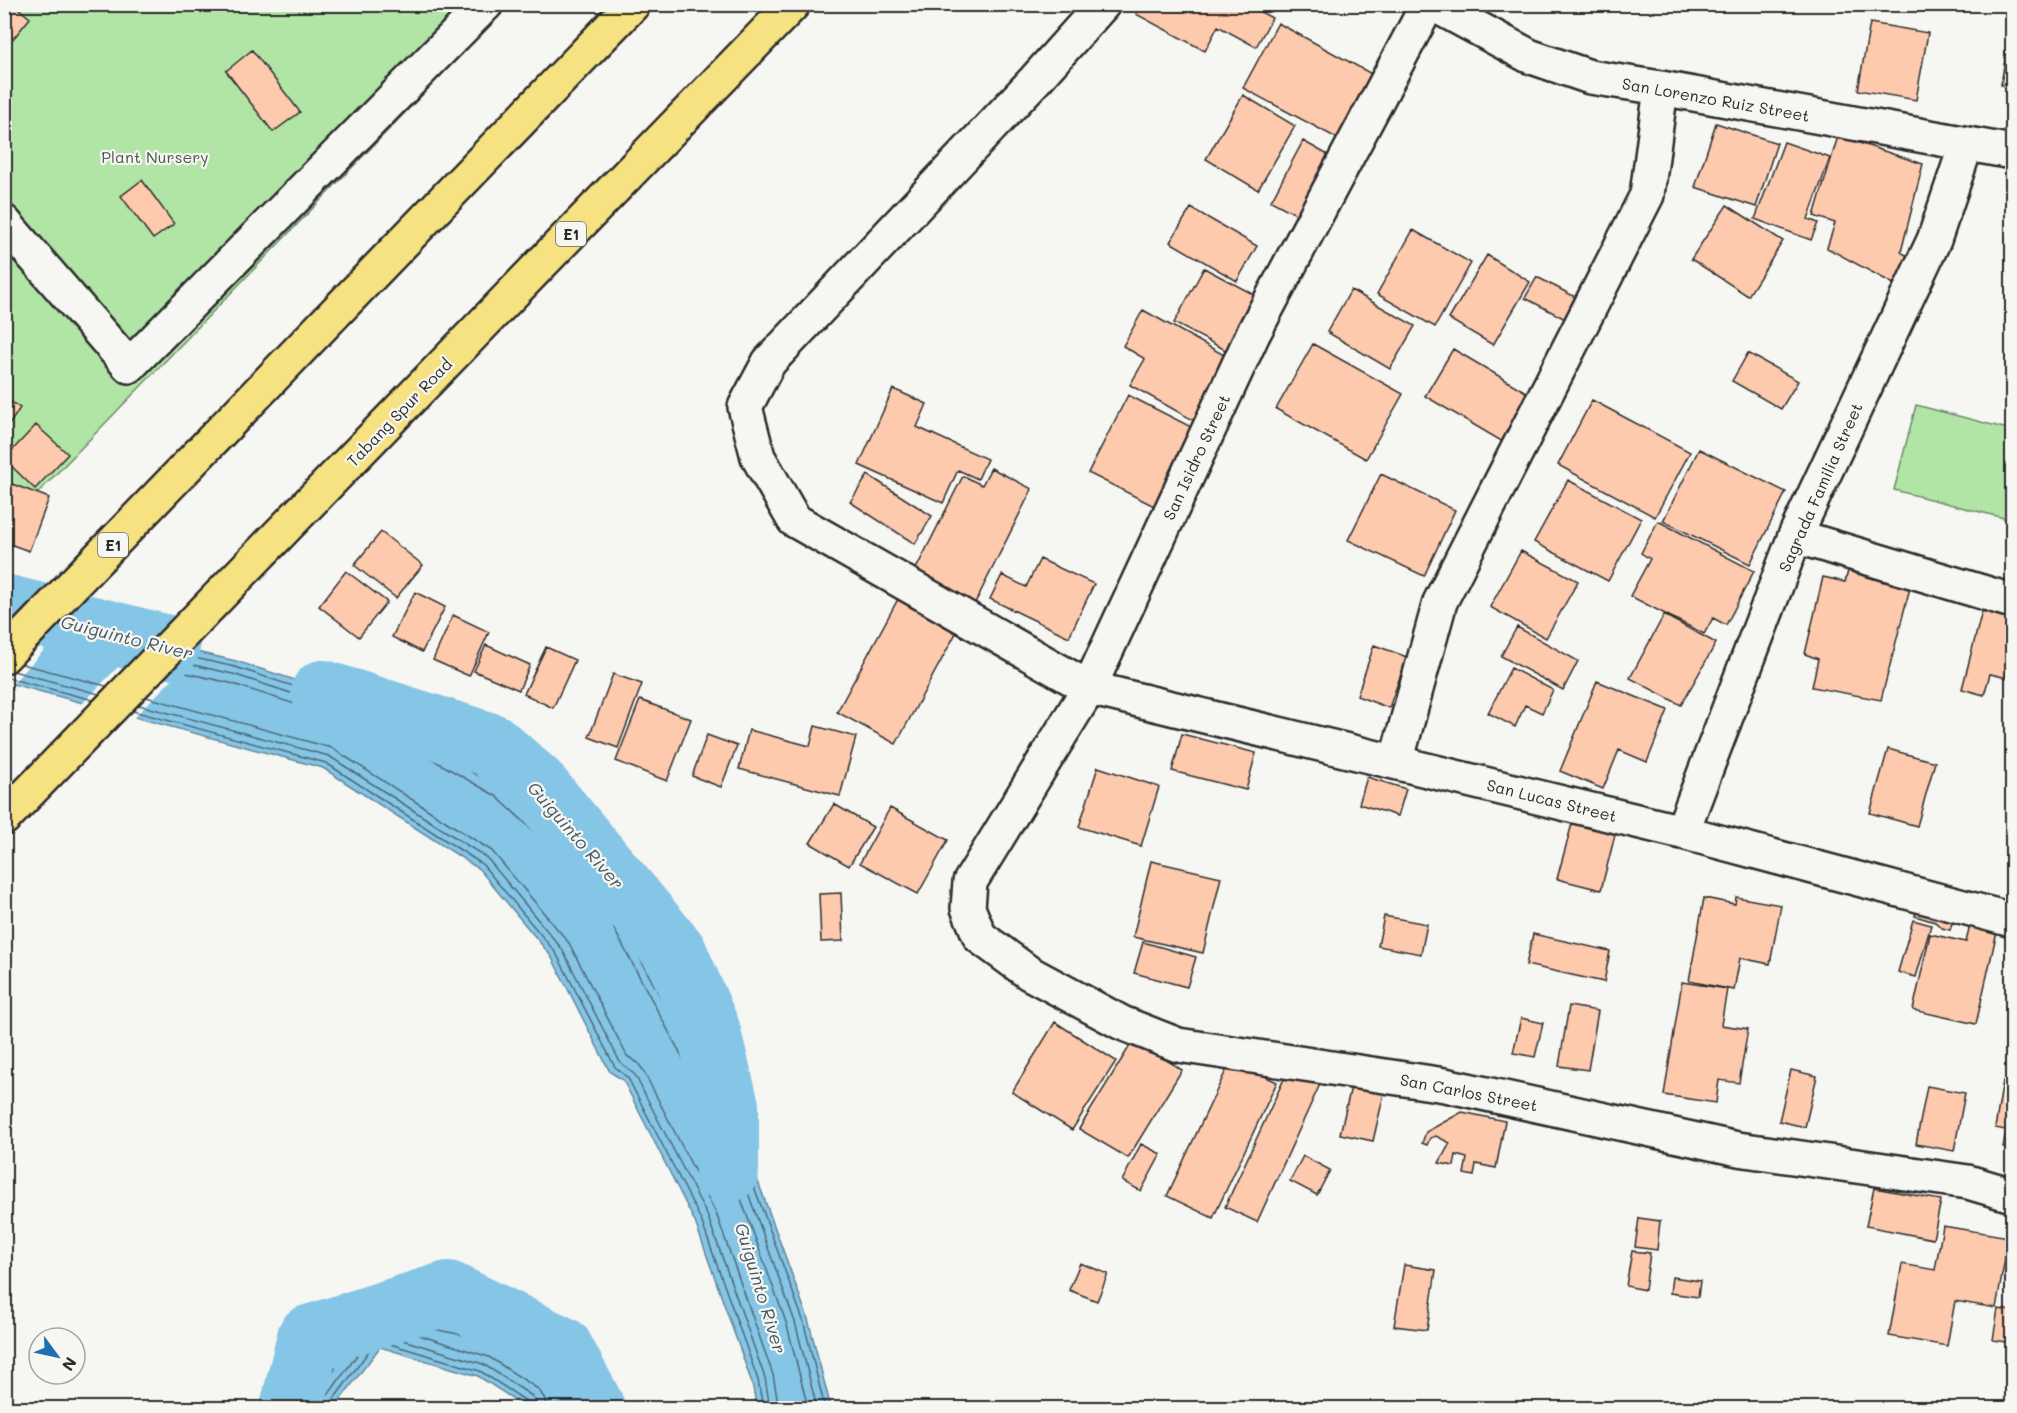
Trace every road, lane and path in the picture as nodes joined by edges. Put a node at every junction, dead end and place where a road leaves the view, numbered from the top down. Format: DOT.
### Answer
graph roads {
  1 [pos="486,4"];
  2 [pos="633,4"];
  3 [pos="793,4"];
  4 [pos="1103,4"];
  5 [pos="1428,4"];
  6 [pos="1433,4"];
  7 [pos="1661,88"];
  8 [pos="1966,145"];
  9 [pos="2013,152"];
  10 [pos="4,222"];
  11 [pos="1795,536"];
  12 [pos="2013,601"];
  13 [pos="4,656"];
  14 [pos="1089,688"];
  15 [pos="1396,762"];
  16 [pos="4,818"];
  17 [pos="1682,832"];
  18 [pos="968,908"];
  19 [pos="2013,920"];
  20 [pos="2013,1195"];
  1 -- 10 [label="street"];
  2 -- 13 [label="highway, E1"];
  3 -- 16 [label="highway, Tabang Spur Road / E1"];
  4 -- 14 [label="street, San Lucas Street"];
  5 -- 14 [label="street, San Isidro Street"];
  6 -- 7 [label="street, San Lorenzo Ruiz Street"];
  7 -- 8 [label="street, San Lorenzo Ruiz Street"];
  7 -- 15 [label="street"];
  8 -- 9 [label="street, San Lorenzo Ruiz Street"];
  8 -- 11 [label="street, Sagrada Familia Street"];
  11 -- 12 [label="street"];
  11 -- 17 [label="street, Sagrada Familia Street"];
  14 -- 15 [label="street, San Lucas Street"];
  14 -- 18 [label="street, San Isidro Street"];
  15 -- 17 [label="street, San Lucas Street"];
  17 -- 19 [label="street, San Lucas Street"];
  18 -- 20 [label="street, San Carlos Street"];
}
